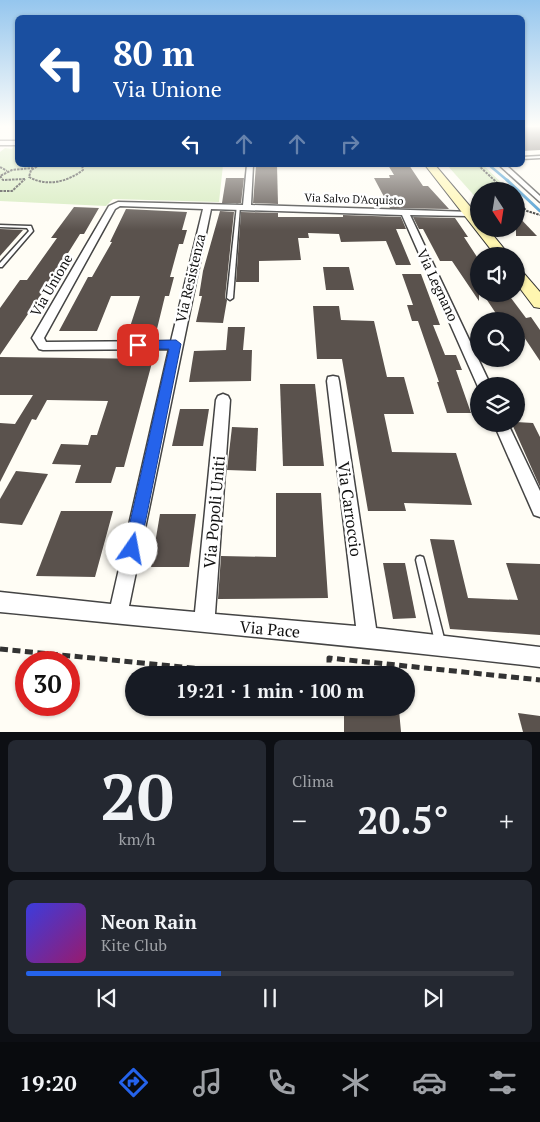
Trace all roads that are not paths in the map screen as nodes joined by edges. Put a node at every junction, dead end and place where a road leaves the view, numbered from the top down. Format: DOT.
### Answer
graph roads {
  1 [pos="250,167"];
  2 [pos="432,167"];
  3 [pos="504,167"];
  4 [pos="540,200"];
  5 [pos="118,204"];
  6 [pos="209,206"];
  7 [pos="238,206"];
  8 [pos="248,207"];
  9 [pos="405,212"];
  10 [pos="469,214"];
  11 [pos="0,226"];
  12 [pos="0,266"];
  13 [pos="525,284"];
  14 [pos="230,298"];
  15 [pos="540,303"];
  16 [pos="176,344"];
  17 [pos="480,377"];
  18 [pos="333,381"];
  19 [pos="223,400"];
  20 [pos="505,432"];
  21 [pos="540,509"];
  22 [pos="420,560"];
  23 [pos="0,602"];
  24 [pos="118,614"];
  25 [pos="204,623"];
  26 [pos="367,637"];
  27 [pos="441,645"];
  28 [pos="540,657"];
  1 -- 8 [label="street"];
  2 -- 10 [label="street"];
  3 -- 4 [label="street"];
  5 -- 6 [label="street, Via Salvo D'Acquisto"];
  5 -- 16 [label="street, Via Unione"];
  6 -- 7 [label="street, Via Salvo D'Acquisto"];
  6 -- 16 [label="street, Via Resistenza"];
  7 -- 8 [label="street, Via Salvo D'Acquisto"];
  7 -- 14 [label="lane"];
  8 -- 9 [label="street, Via Salvo D'Acquisto"];
  9 -- 10 [label="street, Via Salvo D'Acquisto"];
  9 -- 17 [label="street, Via Legnano"];
  11 -- 12 [label="lane"];
  13 -- 15 [label="street"];
  16 -- 24 [label="street, Via Resistenza"];
  18 -- 26 [label="street, Via Carroccio"];
  19 -- 25 [label="street, Via Popoli Uniti"];
  20 -- 21 [label="street"];
  22 -- 27 [label="lane"];
  23 -- 24 [label="street, Via Pace"];
  24 -- 25 [label="street, Via Pace"];
  25 -- 26 [label="street, Via Pace"];
  26 -- 27 [label="street, Via Pace"];
  27 -- 28 [label="street, Via Pace"];
}
